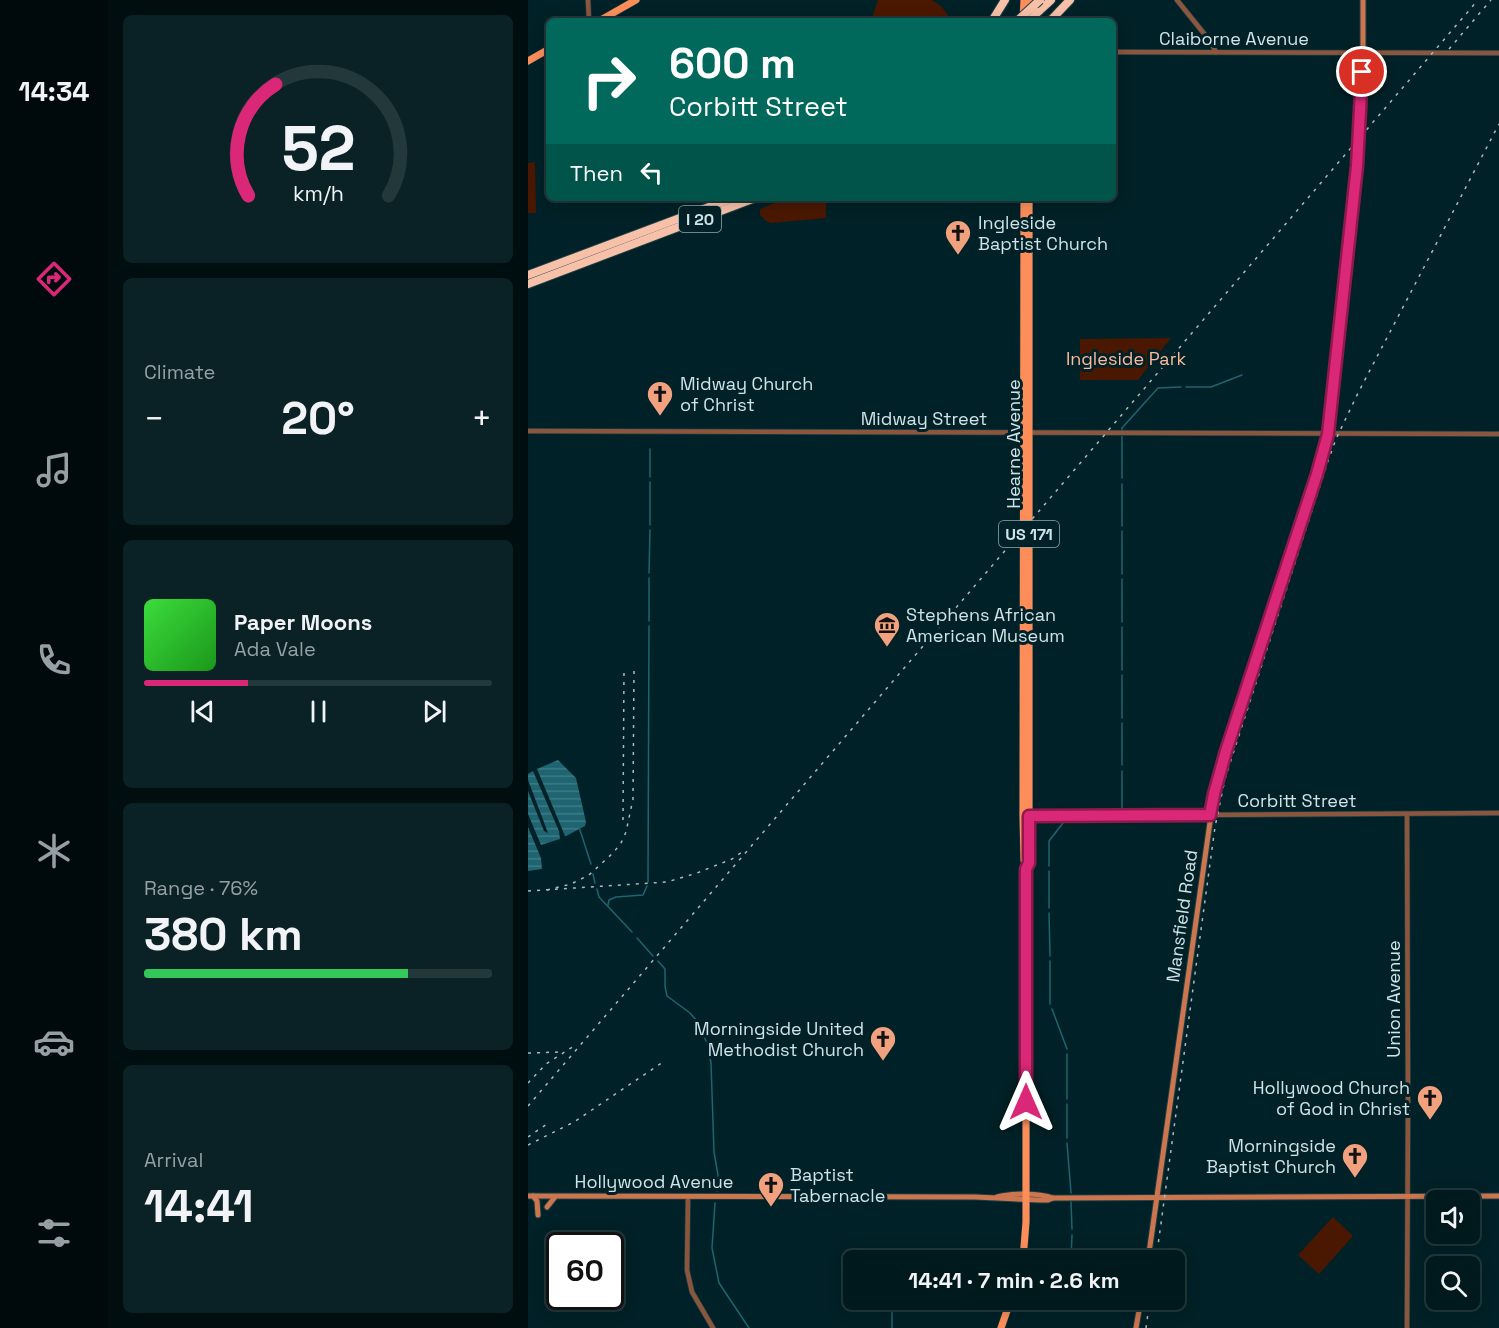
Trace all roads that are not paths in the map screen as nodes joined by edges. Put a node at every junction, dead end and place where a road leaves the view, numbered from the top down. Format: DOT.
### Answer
graph roads {
  1 [pos="588,0"];
  2 [pos="636,0"];
  3 [pos="1005,0"];
  4 [pos="1040,0"];
  5 [pos="1052,0"];
  6 [pos="1070,0"];
  7 [pos="1177,0"];
  8 [pos="1363,0"];
  9 [pos="1028,1"];
  10 [pos="589,18"];
  11 [pos="604,18"];
  12 [pos="994,18"];
  13 [pos="1020,18"];
  14 [pos="1024,18"];
  15 [pos="1029,18"];
  16 [pos="1032,18"];
  17 [pos="1053,18"];
  18 [pos="546,51"];
  19 [pos="1116,52"];
  20 [pos="1216,52"];
  21 [pos="1363,53"];
  22 [pos="1499,53"];
  23 [pos="528,61"];
  24 [pos="725,201"];
  25 [pos="747,201"];
  26 [pos="1024,201"];
  27 [pos="1029,201"];
  28 [pos="528,275"];
  29 [pos="528,284"];
  30 [pos="528,431"];
  31 [pos="1026,434"];
  32 [pos="1326,434"];
  33 [pos="1499,434"];
  34 [pos="1499,813"];
  35 [pos="1407,814"];
  36 [pos="1210,815"];
  37 [pos="1026,816"];
  38 [pos="531,1196"];
  39 [pos="556,1196"];
  40 [pos="1407,1196"];
  41 [pos="1499,1196"];
  42 [pos="688,1197"];
  43 [pos="1026,1197"];
  44 [pos="1158,1197"];
  45 [pos="547,1207"];
  46 [pos="537,1215"];
  47 [pos="1024,1250"];
  48 [pos="1150,1250"];
  49 [pos="1007,1310"];
  50 [pos="1140,1310"];
  51 [pos="713,1328"];
  52 [pos="1001,1328"];
  53 [pos="1136,1328"];
  54 [pos="1407,1328"];
  1 -- 10 [label="street"];
  2 -- 11 [label="main road"];
  3 -- 12 [label="highway"];
  4 -- 13 [label="highway, bridge"];
  5 -- 16 [label="highway, bridge"];
  6 -- 17 [label="highway"];
  7 -- 20 [label="street"];
  8 -- 21 [label="main road, Mansfield Road"];
  9 -- 14 [label="main road"];
  9 -- 15 [label="main road"];
  18 -- 23 [label="main road"];
  19 -- 20 [label="street, Claiborne Avenue"];
  20 -- 21 [label="street, Claiborne Avenue"];
  21 -- 22 [label="street, Claiborne Avenue"];
  21 -- 32 [label="main road, Mansfield Road"];
  24 -- 28 [label="highway, I 20"];
  25 -- 29 [label="highway, I 20"];
  26 -- 31 [label="main road, Hearne Avenue / US 171"];
  27 -- 31 [label="main road, Hearne Avenue / US 171"];
  30 -- 31 [label="street, Midway Street"];
  31 -- 32 [label="street, Midway Street"];
  31 -- 37 [label="main road, Hearne Avenue / US 171"];
  32 -- 33 [label="street, Midway Street"];
  32 -- 36 [label="main road, Mansfield Road"];
  34 -- 35 [label="street, Corbitt Street"];
  35 -- 36 [label="street, Corbitt Street"];
  35 -- 40 [label="street, Union Avenue"];
  36 -- 37 [label="street, Corbitt Street"];
  36 -- 44 [label="main road, Mansfield Road"];
  37 -- 43 [label="main road, Hearne Avenue / US 171"];
  38 -- 39 [label="main road, Hollywood Avenue"];
  38 -- 46 [label="main road"];
  39 -- 42 [label="main road, Hollywood Avenue"];
  39 -- 45 [label="main road"];
  40 -- 41 [label="main road, Hollywood Avenue"];
  40 -- 44 [label="main road, Hollywood Avenue"];
  40 -- 54 [label="street, Union Avenue"];
  42 -- 43 [label="main road, Hollywood Avenue"];
  42 -- 51 [label="street"];
  43 -- 44 [label="main road, Hollywood Avenue"];
  43 -- 47 [label="main road, Hearne Avenue / US 171"];
  44 -- 48 [label="main road, Mansfield Road"];
  49 -- 52 [label="main road"];
  50 -- 53 [label="main road"];
}
